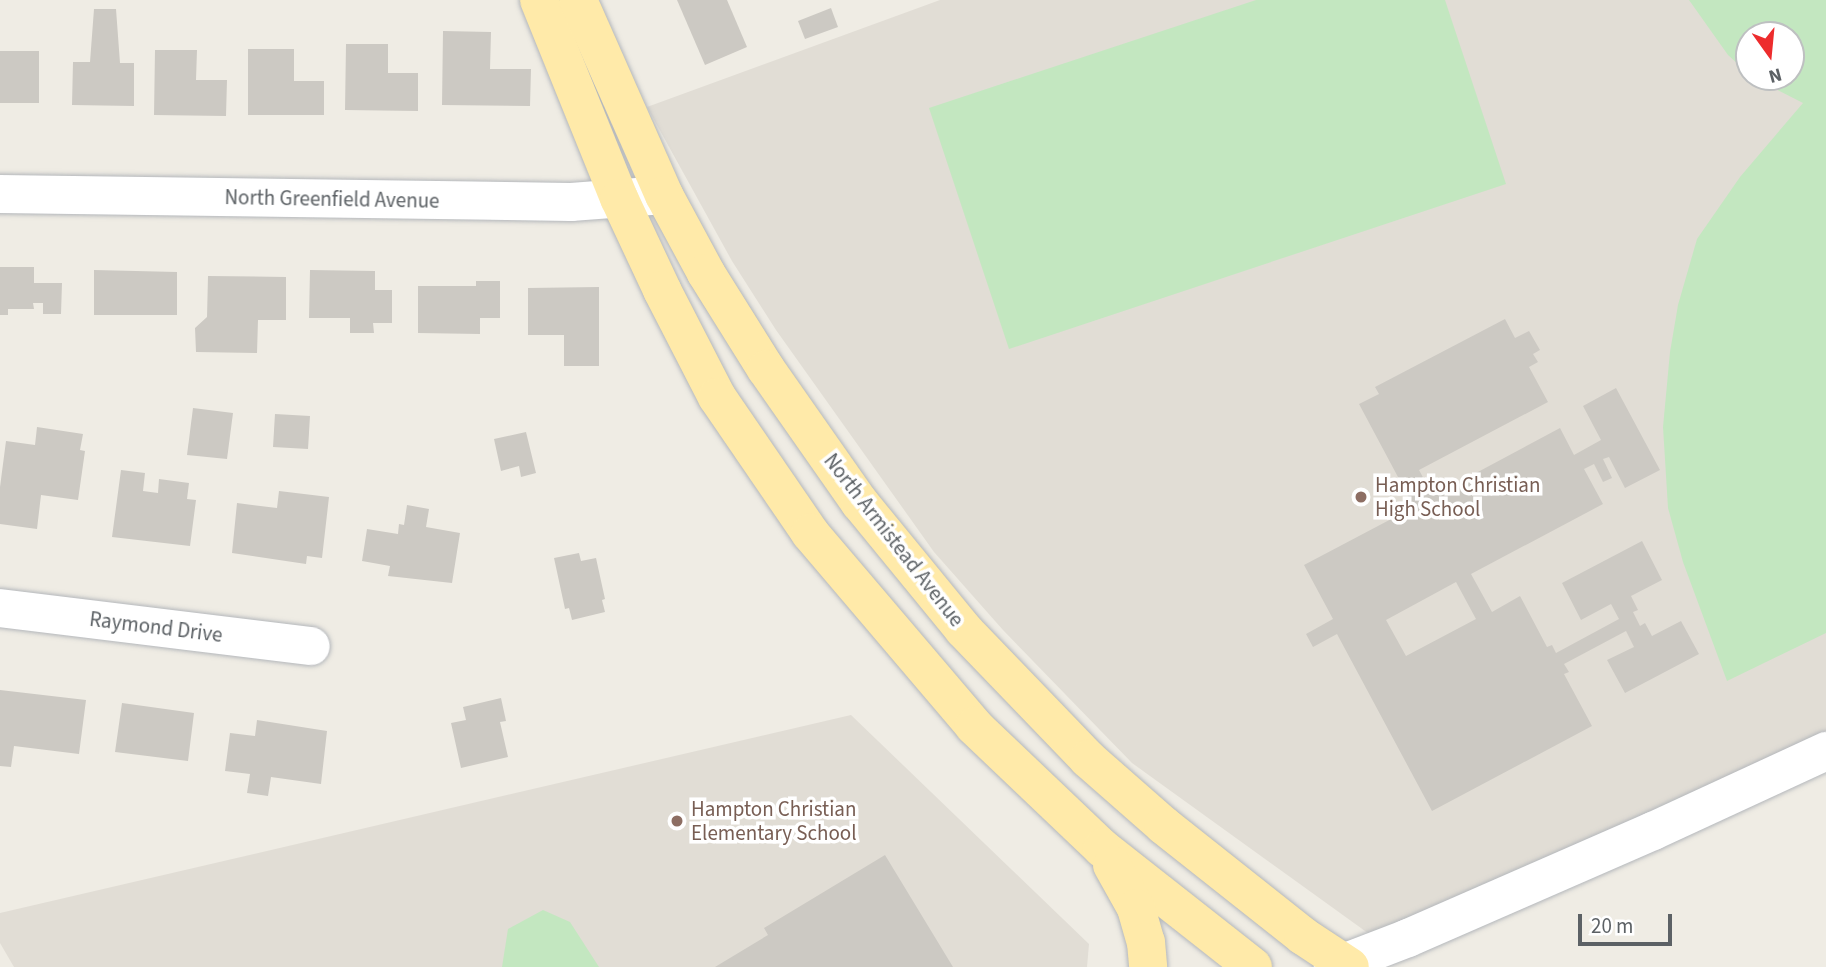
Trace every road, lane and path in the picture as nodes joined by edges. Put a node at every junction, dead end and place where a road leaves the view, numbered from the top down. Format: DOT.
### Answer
graph roads {
  1 [pos="539,0"];
  2 [pos="578,0"];
  3 [pos="0,194"];
  4 [pos="664,195"];
  5 [pos="619,198"];
  6 [pos="0,608"];
  7 [pos="312,646"];
  8 [pos="1826,751"];
  9 [pos="1102,848"];
  10 [pos="1342,966"];
  11 [pos="1148,967"];
  12 [pos="1252,967"];
  1 -- 5 [label="main road"];
  2 -- 4 [label="main road, North Armistead Avenue"];
  3 -- 5 [label="street, North Greenfield Avenue"];
  4 -- 5 [label="street, North Greenfield Avenue"];
  4 -- 10 [label="main road, North Armistead Avenue"];
  5 -- 9 [label="main road"];
  6 -- 7 [label="street, Raymond Drive"];
  8 -- 10 [label="street"];
  9 -- 11 [label="main road"];
  9 -- 12 [label="main road"];
}
